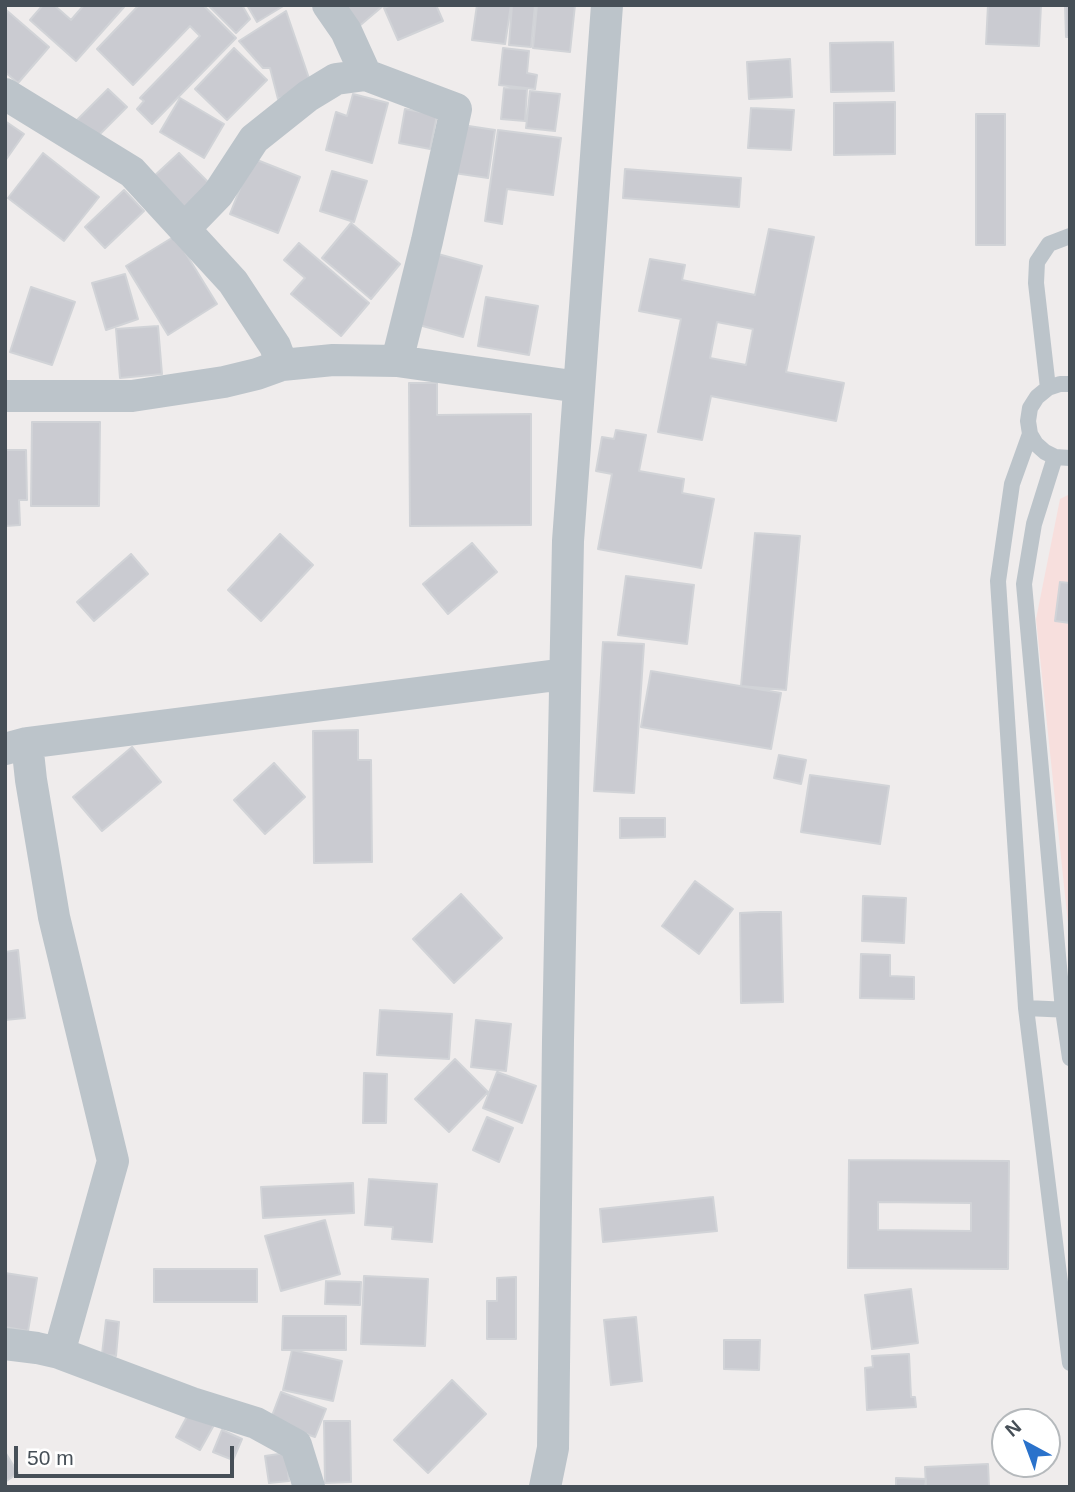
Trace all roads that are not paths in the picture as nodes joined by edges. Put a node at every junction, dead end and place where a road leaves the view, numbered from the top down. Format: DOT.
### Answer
graph roads {
  1 [pos="328,5"];
  2 [pos="607,5"];
  3 [pos="366,75"];
  4 [pos="5,94"];
  5 [pos="184,229"];
  6 [pos="1070,236"];
  7 [pos="397,361"];
  8 [pos="282,365"];
  9 [pos="1070,384"];
  10 [pos="579,387"];
  11 [pos="1048,388"];
  12 [pos="5,396"];
  13 [pos="1030,434"];
  14 [pos="1063,457"];
  15 [pos="565,674"];
  16 [pos="16,746"];
  17 [pos="1026,1008"];
  18 [pos="1066,1010"];
  19 [pos="1070,1058"];
  20 [pos="5,1344"];
  21 [pos="59,1353"];
  22 [pos="1070,1363"];
  23 [pos="309,1487"];
  24 [pos="545,1487"];
  1 -- 3 [label="street"];
  2 -- 10 [label="street"];
  3 -- 5 [label="street"];
  3 -- 7 [label="street"];
  4 -- 5 [label="street"];
  5 -- 8 [label="street"];
  6 -- 11 [label="lane"];
  7 -- 8 [label="street"];
  7 -- 10 [label="street"];
  8 -- 12 [label="street"];
  9 -- 11 [label="lane"];
  10 -- 15 [label="street"];
  11 -- 13 [label="lane"];
  13 -- 14 [label="lane"];
  13 -- 17 [label="lane"];
  14 -- 18 [label="lane"];
  15 -- 16 [label="street"];
  15 -- 24 [label="street"];
  16 -- 21 [label="street"];
  17 -- 18 [label="lane"];
  17 -- 22 [label="lane"];
  18 -- 19 [label="lane"];
  20 -- 21 [label="street"];
  21 -- 23 [label="street"];
}
